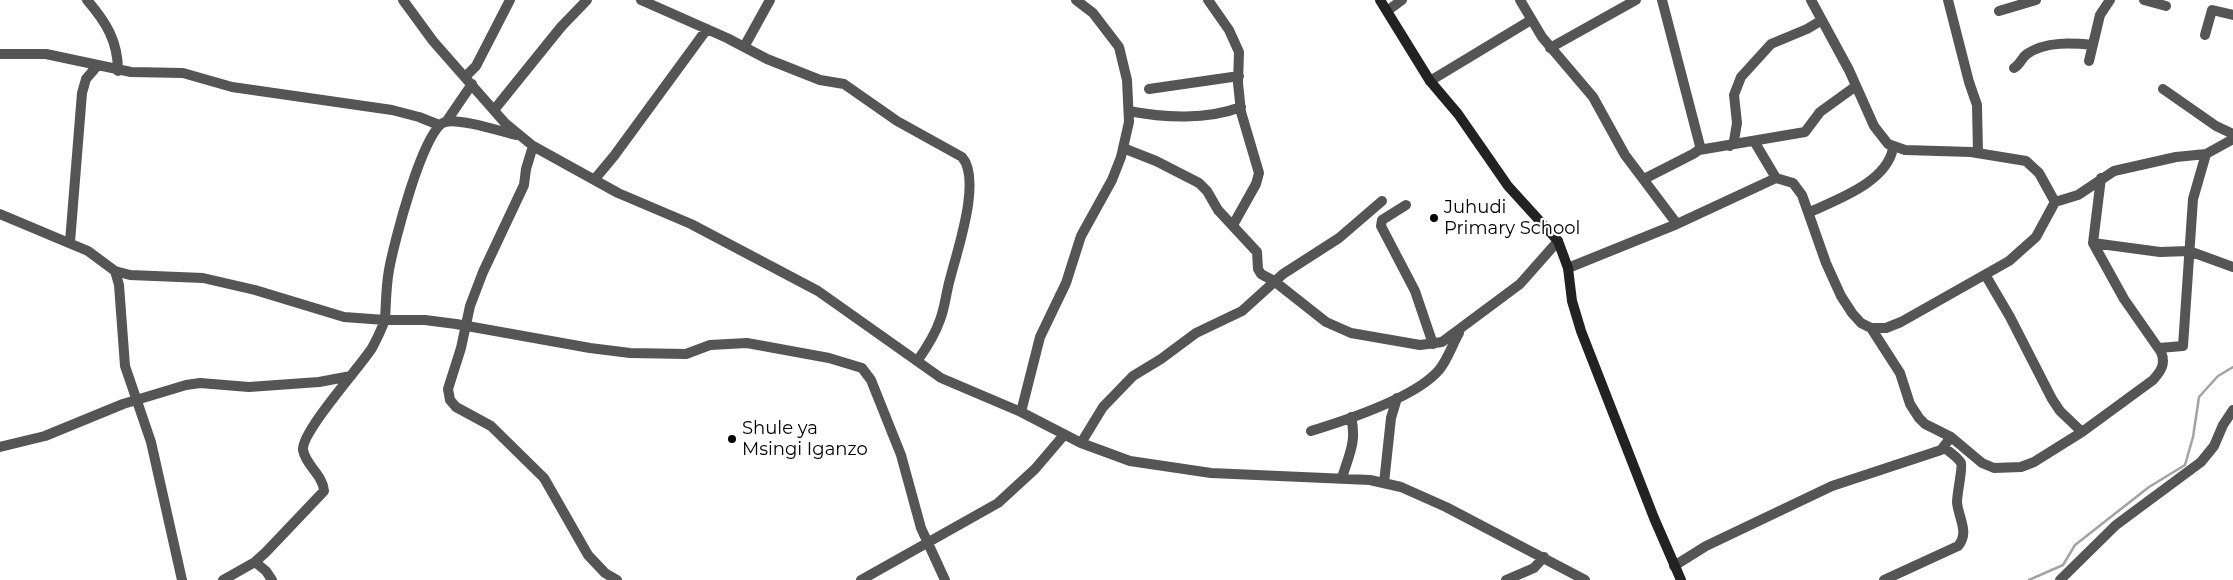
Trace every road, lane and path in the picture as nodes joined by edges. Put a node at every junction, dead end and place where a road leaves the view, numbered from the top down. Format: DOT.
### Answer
graph roads {
  1 [pos="87,0"];
  2 [pos="403,0"];
  3 [pos="510,0"];
  4 [pos="588,0"];
  5 [pos="640,0"];
  6 [pos="770,0"];
  7 [pos="1076,0"];
  8 [pos="1208,0"];
  9 [pos="1380,0"];
  10 [pos="1402,0"];
  11 [pos="1520,0"];
  12 [pos="1636,0"];
  13 [pos="1662,0"];
  14 [pos="1811,0"];
  15 [pos="1948,0"];
  16 [pos="2036,0"];
  17 [pos="2110,0"];
  18 [pos="2144,0"];
  19 [pos="2166,6"];
  20 [pos="1387,10"];
  21 [pos="1999,11"];
  22 [pos="2233,15"];
  23 [pos="1531,20"];
  24 [pos="1822,20"];
  25 [pos="707,29"];
  26 [pos="2205,35"];
  27 [pos="2093,45"];
  28 [pos="744,47"];
  29 [pos="1550,48"];
  30 [pos="0,54"];
  31 [pos="2089,61"];
  32 [pos="97,66"];
  33 [pos="2014,68"];
  34 [pos="118,71"];
  35 [pos="1239,76"];
  36 [pos="468,80"];
  37 [pos="1430,80"];
  38 [pos="1856,86"];
  39 [pos="1149,89"];
  40 [pos="2163,89"];
  41 [pos="1241,107"];
  42 [pos="494,110"];
  43 [pos="1129,111"];
  44 [pos="442,123"];
  45 [pos="2233,134"];
  46 [pos="519,136"];
  47 [pos="2233,139"];
  48 [pos="1754,141"];
  49 [pos="533,146"];
  50 [pos="1730,146"];
  51 [pos="1123,148"];
  52 [pos="1896,148"];
  53 [pos="1699,150"];
  54 [pos="1978,153"];
  55 [pos="2206,154"];
  56 [pos="1776,178"];
  57 [pos="2101,178"];
  58 [pos="1644,179"];
  59 [pos="594,180"];
  60 [pos="1382,201"];
  61 [pos="2055,202"];
  62 [pos="1406,205"];
  63 [pos="1810,212"];
  64 [pos="0,214"];
  65 [pos="1677,224"];
  66 [pos="1233,225"];
  67 [pos="1558,241"];
  68 [pos="70,242"];
  69 [pos="2093,243"];
  70 [pos="2189,251"];
  71 [pos="2233,267"];
  72 [pos="1568,268"];
  73 [pos="115,271"];
  74 [pos="1986,276"];
  75 [pos="1274,281"];
  76 [pos="385,320"];
  77 [pos="465,325"];
  78 [pos="1870,328"];
  79 [pos="1461,330"];
  80 [pos="1433,344"];
  81 [pos="2158,348"];
  82 [pos="918,360"];
  83 [pos="352,376"];
  84 [pos="1398,398"];
  85 [pos="136,400"];
  86 [pos="2233,410"];
  87 [pos="1021,412"];
  88 [pos="1351,417"];
  89 [pos="1311,431"];
  90 [pos="2082,432"];
  91 [pos="1064,435"];
  92 [pos="1950,437"];
  93 [pos="1081,443"];
  94 [pos="0,447"];
  95 [pos="1944,447"];
  96 [pos="1342,478"];
  97 [pos="1384,483"];
  98 [pos="927,544"];
  99 [pos="1544,557"];
  100 [pos="255,562"];
  101 [pos="1674,566"];
  102 [pos="182,580"];
  103 [pos="223,580"];
  104 [pos="272,580"];
  105 [pos="617,580"];
  106 [pos="861,580"];
  107 [pos="944,580"];
  108 [pos="1506,580"];
  109 [pos="1585,580"];
  110 [pos="1681,580"];
  111 [pos="1884,580"];
  112 [pos="2060,580"];
  1 -- 34 [label="street"];
  2 -- 36 [label="street"];
  3 -- 36 [label="street"];
  4 -- 42 [label="street"];
  5 -- 25 [label="street"];
  6 -- 28 [label="street"];
  7 -- 43 [label="street"];
  8 -- 35 [label="street"];
  9 -- 20 [label="street"];
  10 -- 20 [label="street"];
  11 -- 23 [label="street"];
  12 -- 29 [label="street"];
  13 -- 53 [label="street"];
  14 -- 24 [label="street"];
  15 -- 54 [label="street"];
  16 -- 21 [label="street"];
  17 -- 27 [label="street"];
  18 -- 19 [label="street"];
  20 -- 37 [label="street"];
  22 -- 26 [label="street"];
  23 -- 29 [label="street"];
  23 -- 37 [label="street"];
  24 -- 38 [label="street"];
  24 -- 50 [label="street"];
  25 -- 28 [label="street"];
  25 -- 59 [label="street"];
  27 -- 31 [label="street"];
  27 -- 33 [label="street"];
  28 -- 82 [label="street"];
  29 -- 58 [label="street"];
  30 -- 32 [label="street"];
  32 -- 34 [label="street"];
  32 -- 68 [label="street"];
  34 -- 44 [label="street"];
  35 -- 39 [label="street"];
  35 -- 41 [label="street"];
  36 -- 42 [label="street"];
  36 -- 44 [label="street"];
  37 -- 67 [label="street"];
  38 -- 48 [label="street"];
  38 -- 52 [label="street"];
  40 -- 45 [label="street"];
  41 -- 43 [label="street"];
  41 -- 66 [label="street"];
  42 -- 46 [label="street"];
  43 -- 51 [label="street"];
  44 -- 46 [label="street"];
  44 -- 76 [label="street"];
  46 -- 49 [label="street"];
  47 -- 55 [label="street"];
  48 -- 50 [label="street"];
  48 -- 56 [label="street"];
  49 -- 59 [label="street"];
  49 -- 77 [label="street"];
  50 -- 53 [label="street"];
  51 -- 66 [label="street"];
  51 -- 87 [label="street"];
  52 -- 54 [label="street"];
  52 -- 63 [label="street"];
  53 -- 58 [label="street"];
  54 -- 61 [label="street"];
  55 -- 57 [label="street"];
  55 -- 70 [label="street"];
  56 -- 63 [label="street"];
  56 -- 65 [label="street"];
  57 -- 61 [label="street"];
  57 -- 69 [label="street"];
  58 -- 65 [label="street"];
  59 -- 82 [label="street"];
  60 -- 75 [label="street"];
  61 -- 74 [label="street"];
  62 -- 80 [label="street"];
  63 -- 78 [label="street"];
  64 -- 68 [label="street"];
  65 -- 72 [label="street"];
  66 -- 75 [label="street"];
  67 -- 72 [label="street"];
  67 -- 79 [label="street"];
  68 -- 73 [label="street"];
  69 -- 70 [label="street"];
  69 -- 81 [label="street"];
  70 -- 71 [label="street"];
  70 -- 81 [label="street"];
  72 -- 101 [label="street"];
  73 -- 76 [label="street"];
  73 -- 85 [label="street"];
  74 -- 78 [label="street"];
  74 -- 90 [label="street"];
  75 -- 80 [label="street"];
  75 -- 93 [label="street"];
  76 -- 77 [label="street"];
  76 -- 83 [label="street"];
  77 -- 98 [label="street"];
  77 -- 105 [label="street"];
  78 -- 92 [label="street"];
  79 -- 80 [label="street"];
  79 -- 84 [label="street"];
  81 -- 90 [label="street"];
  82 -- 87 [label="street"];
  83 -- 85 [label="street"];
  83 -- 100 [label="street"];
  84 -- 88 [label="street"];
  84 -- 97 [label="street"];
  85 -- 94 [label="street"];
  85 -- 102 [label="street"];
  86 -- 112 [label="street"];
  87 -- 91 [label="street"];
  88 -- 89 [label="street"];
  88 -- 96 [label="street"];
  90 -- 92 [label="street"];
  91 -- 93 [label="street"];
  91 -- 98 [label="street"];
  92 -- 95 [label="street"];
  93 -- 96 [label="street"];
  95 -- 101 [label="street"];
  95 -- 111 [label="street"];
  96 -- 97 [label="street"];
  97 -- 99 [label="street"];
  98 -- 106 [label="street"];
  98 -- 107 [label="street"];
  99 -- 108 [label="street"];
  99 -- 109 [label="street"];
  100 -- 103 [label="street"];
  100 -- 104 [label="street"];
  101 -- 110 [label="street"];
}
